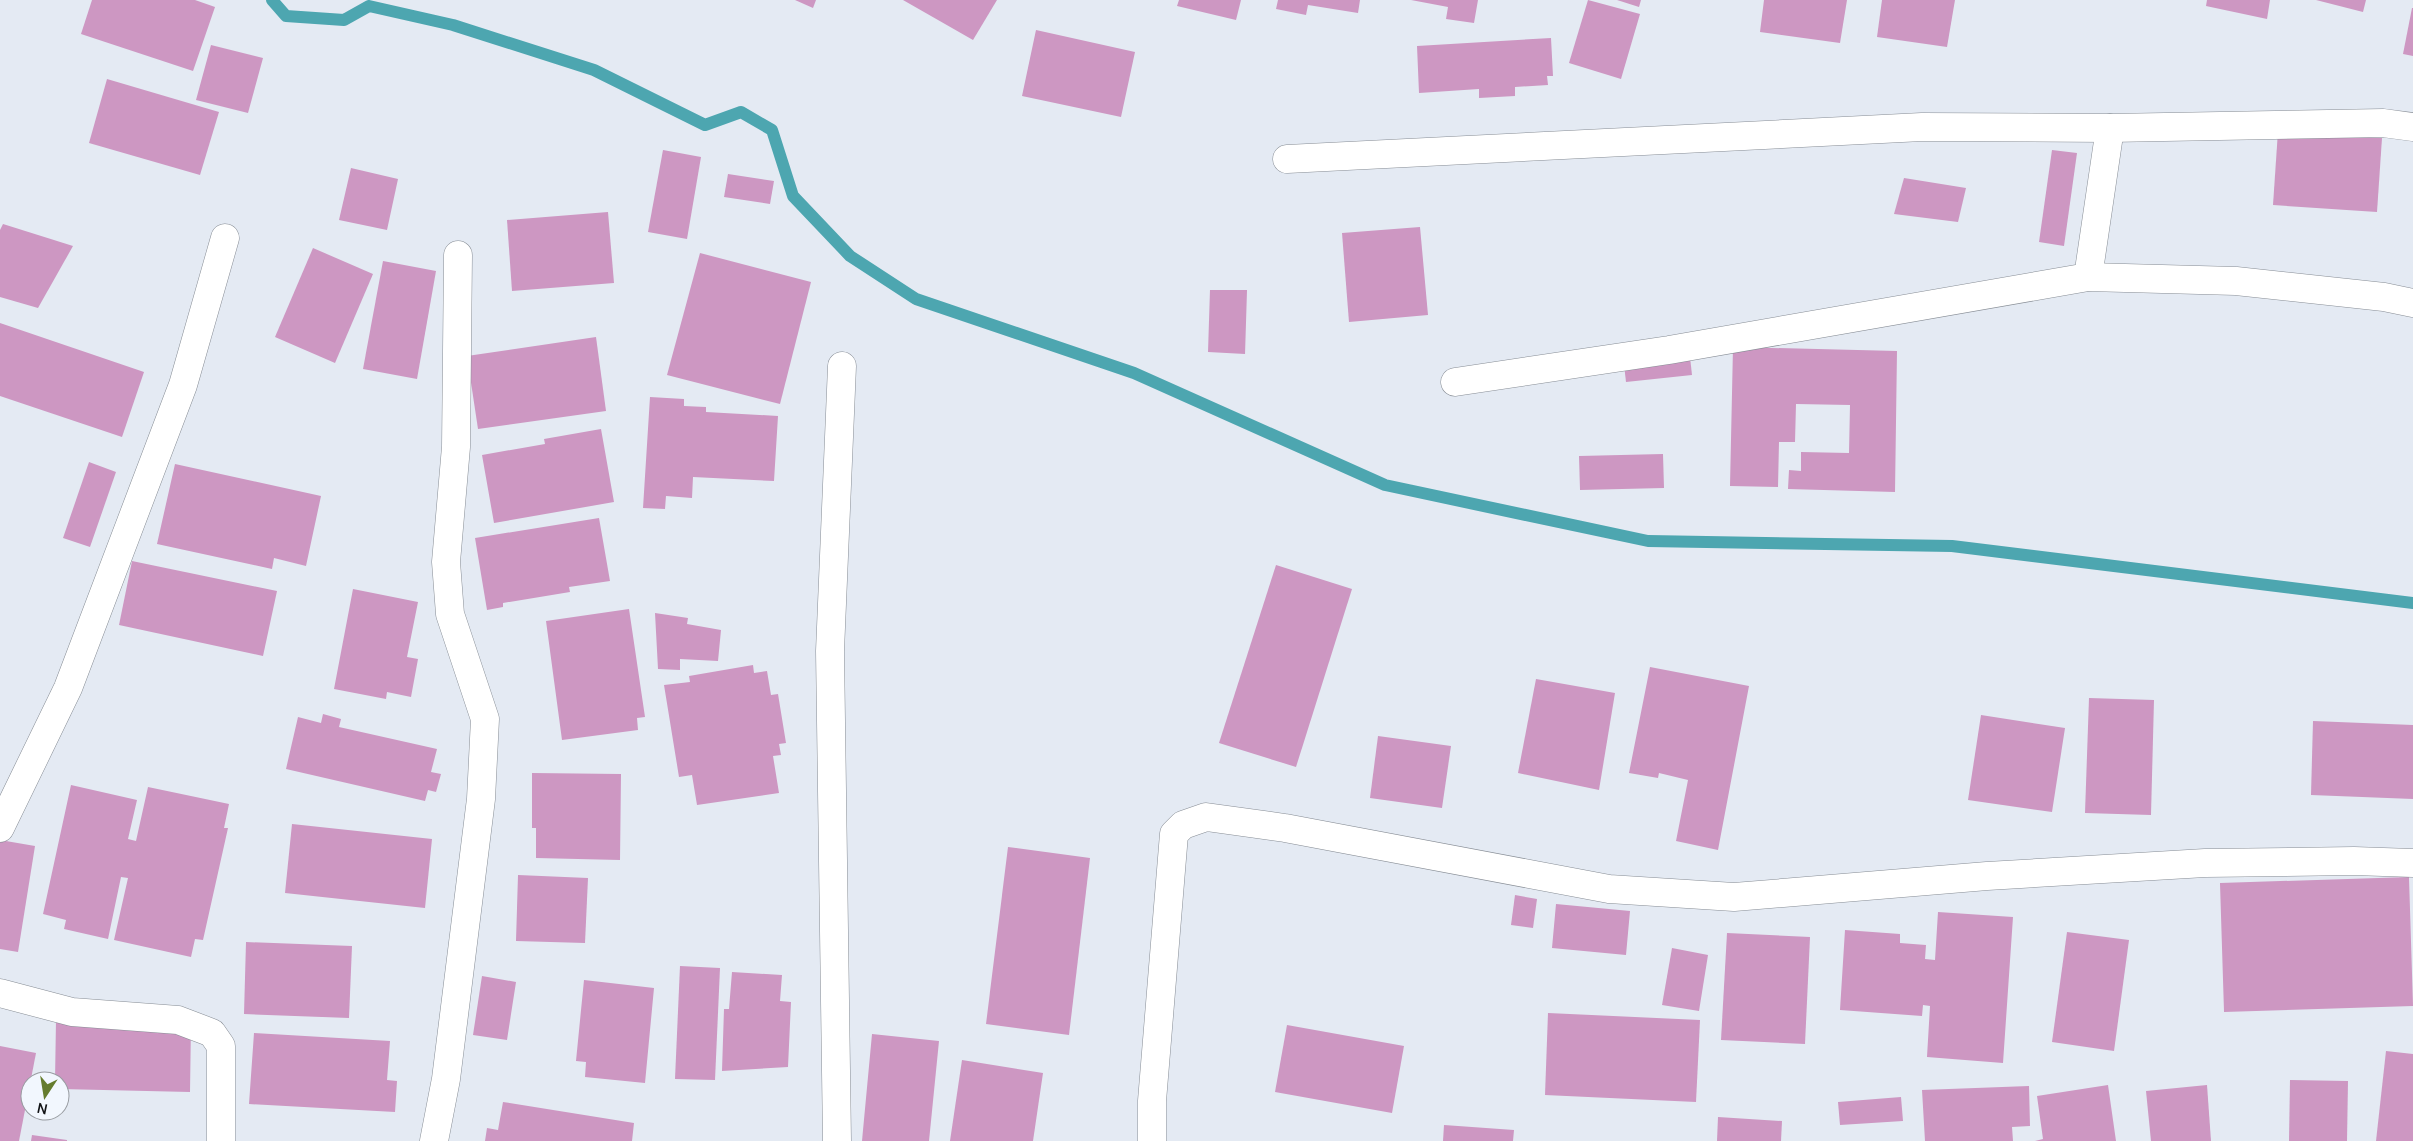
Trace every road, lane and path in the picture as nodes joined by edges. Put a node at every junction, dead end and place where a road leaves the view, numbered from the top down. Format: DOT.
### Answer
graph roads {
  1 [pos="2110,128"];
  2 [pos="2413,128"];
  3 [pos="1287,160"];
  4 [pos="225,238"];
  5 [pos="458,255"];
  6 [pos="2088,277"];
  7 [pos="2413,303"];
  8 [pos="842,366"];
  9 [pos="1455,382"];
  10 [pos="0,828"];
  11 [pos="2413,863"];
  12 [pos="0,993"];
  13 [pos="221,1141"];
  14 [pos="434,1141"];
  15 [pos="837,1141"];
  16 [pos="1152,1141"];
  1 -- 2 [label="street"];
  1 -- 3 [label="street"];
  1 -- 6 [label="street"];
  4 -- 10 [label="street"];
  5 -- 14 [label="street"];
  6 -- 7 [label="street"];
  6 -- 9 [label="street"];
  8 -- 15 [label="street"];
  11 -- 16 [label="street"];
  12 -- 13 [label="street"];
}
